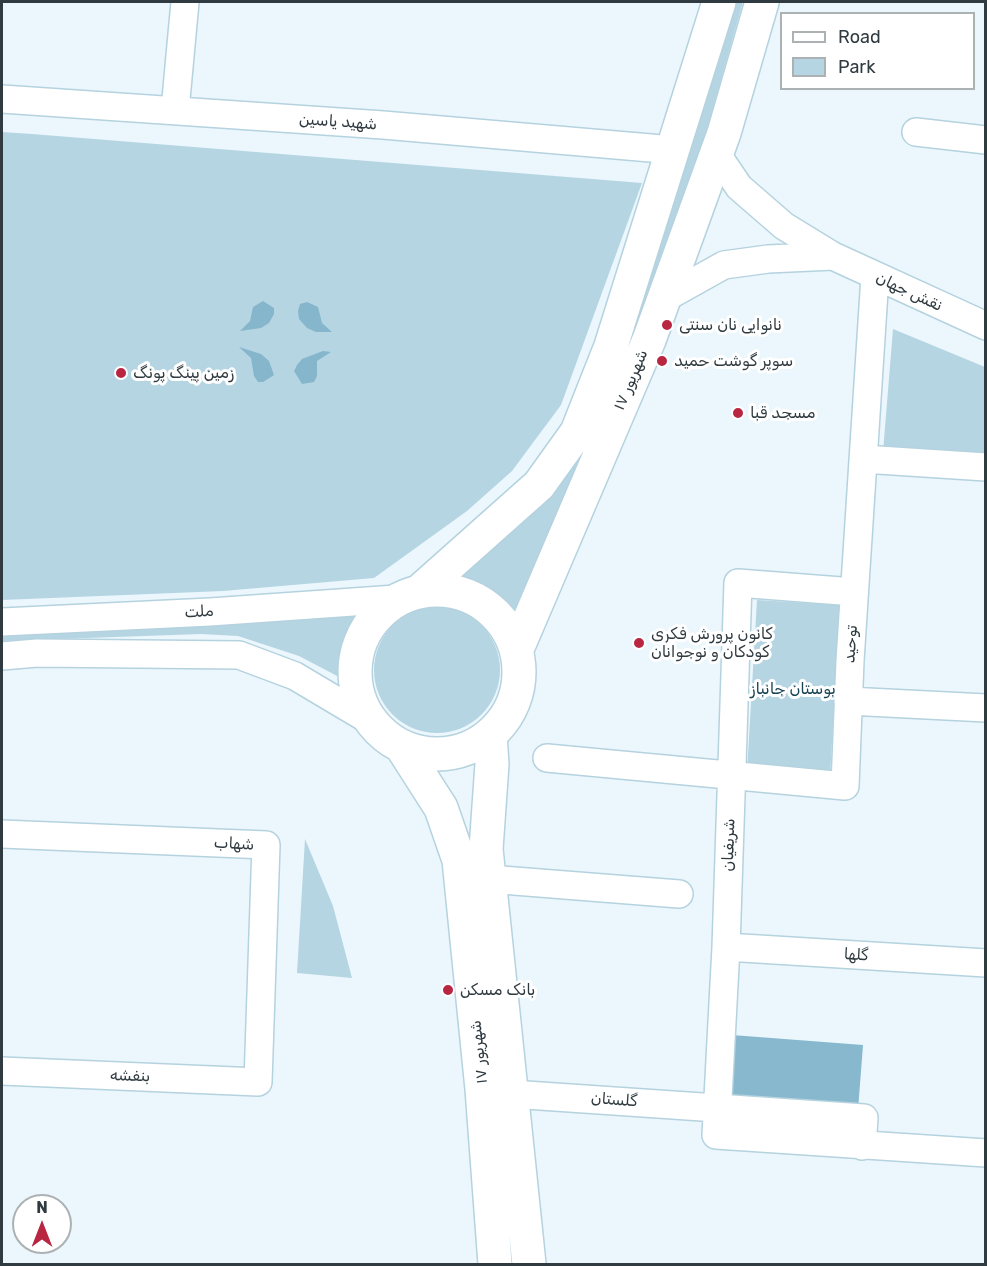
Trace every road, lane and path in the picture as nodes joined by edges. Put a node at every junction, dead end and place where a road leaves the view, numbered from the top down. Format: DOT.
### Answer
graph roads {
  1 [pos="185,2"];
  2 [pos="719,2"];
  3 [pos="762,2"];
  4 [pos="2,99"];
  5 [pos="175,110"];
  6 [pos="916,132"];
  7 [pos="986,140"];
  8 [pos="674,150"];
  9 [pos="716,153"];
  10 [pos="833,256"];
  11 [pos="875,276"];
  12 [pos="663,299"];
  13 [pos="986,326"];
  14 [pos="863,459"];
  15 [pos="986,467"];
  16 [pos="854,592"];
  17 [pos="409,595"];
  18 [pos="2,622"];
  19 [pos="517,649"];
  20 [pos="2,656"];
  21 [pos="848,701"];
  22 [pos="986,708"];
  23 [pos="369,720"];
  24 [pos="490,735"];
  25 [pos="402,747"];
  26 [pos="547,758"];
  27 [pos="731,774"];
  28 [pos="2,834"];
  29 [pos="489,879"];
  30 [pos="679,894"];
  31 [pos="726,947"];
  32 [pos="986,963"];
  33 [pos="2,1071"];
  34 [pos="258,1082"];
  35 [pos="511,1094"];
  36 [pos="718,1107"];
  37 [pos="986,1153"];
  38 [pos="495,1264"];
  39 [pos="529,1264"];
  1 -- 5 [label="street"];
  2 -- 8 [label="main road, ۱۷ شهریور"];
  3 -- 9 [label="main road, ۱۷ شهریور"];
  4 -- 5 [label="street, شهید یاسین"];
  5 -- 8 [label="street, شهید یاسین"];
  6 -- 7 [label="street"];
  8 -- 17 [label="main road, ۱۷ شهریور"];
  9 -- 10 [label="street, نقش جهان"];
  9 -- 12 [label="main road, ۱۷ شهریور"];
  10 -- 11 [label="street, نقش جهان"];
  10 -- 12 [label="street"];
  11 -- 13 [label="street, نقش جهان"];
  11 -- 14 [label="street, توحید"];
  12 -- 19 [label="main road, ۱۷ شهریور"];
  14 -- 15 [label="street"];
  14 -- 16 [label="street, توحید"];
  16 -- 21 [label="street, توحید"];
  16 -- 27 [label="street, شریفیان"];
  17 -- 18 [label="street, ملت"];
  17 -- 19 [label="main road"];
  17 -- 23 [label="main road"];
  19 -- 24 [label="main road"];
  20 -- 23 [label="street"];
  21 -- 22 [label="street"];
  21 -- 27 [label="street, توحید"];
  23 -- 25 [label="main road"];
  24 -- 25 [label="main road"];
  24 -- 29 [label="main road, ۱۷ شهریور"];
  25 -- 38 [label="main road, ۱۷ شهریور"];
  26 -- 27 [label="street, توحید"];
  27 -- 31 [label="street, شریفیان"];
  28 -- 34 [label="street, شهاب"];
  29 -- 30 [label="street"];
  29 -- 35 [label="main road, ۱۷ شهریور"];
  31 -- 32 [label="street, گلها"];
  31 -- 36 [label="street, شریفیان"];
  33 -- 34 [label="street, بنفشه"];
  35 -- 36 [label="street, گلستان"];
  35 -- 39 [label="main road, ۱۷ شهریور"];
  36 -- 37 [label="street"];
}
